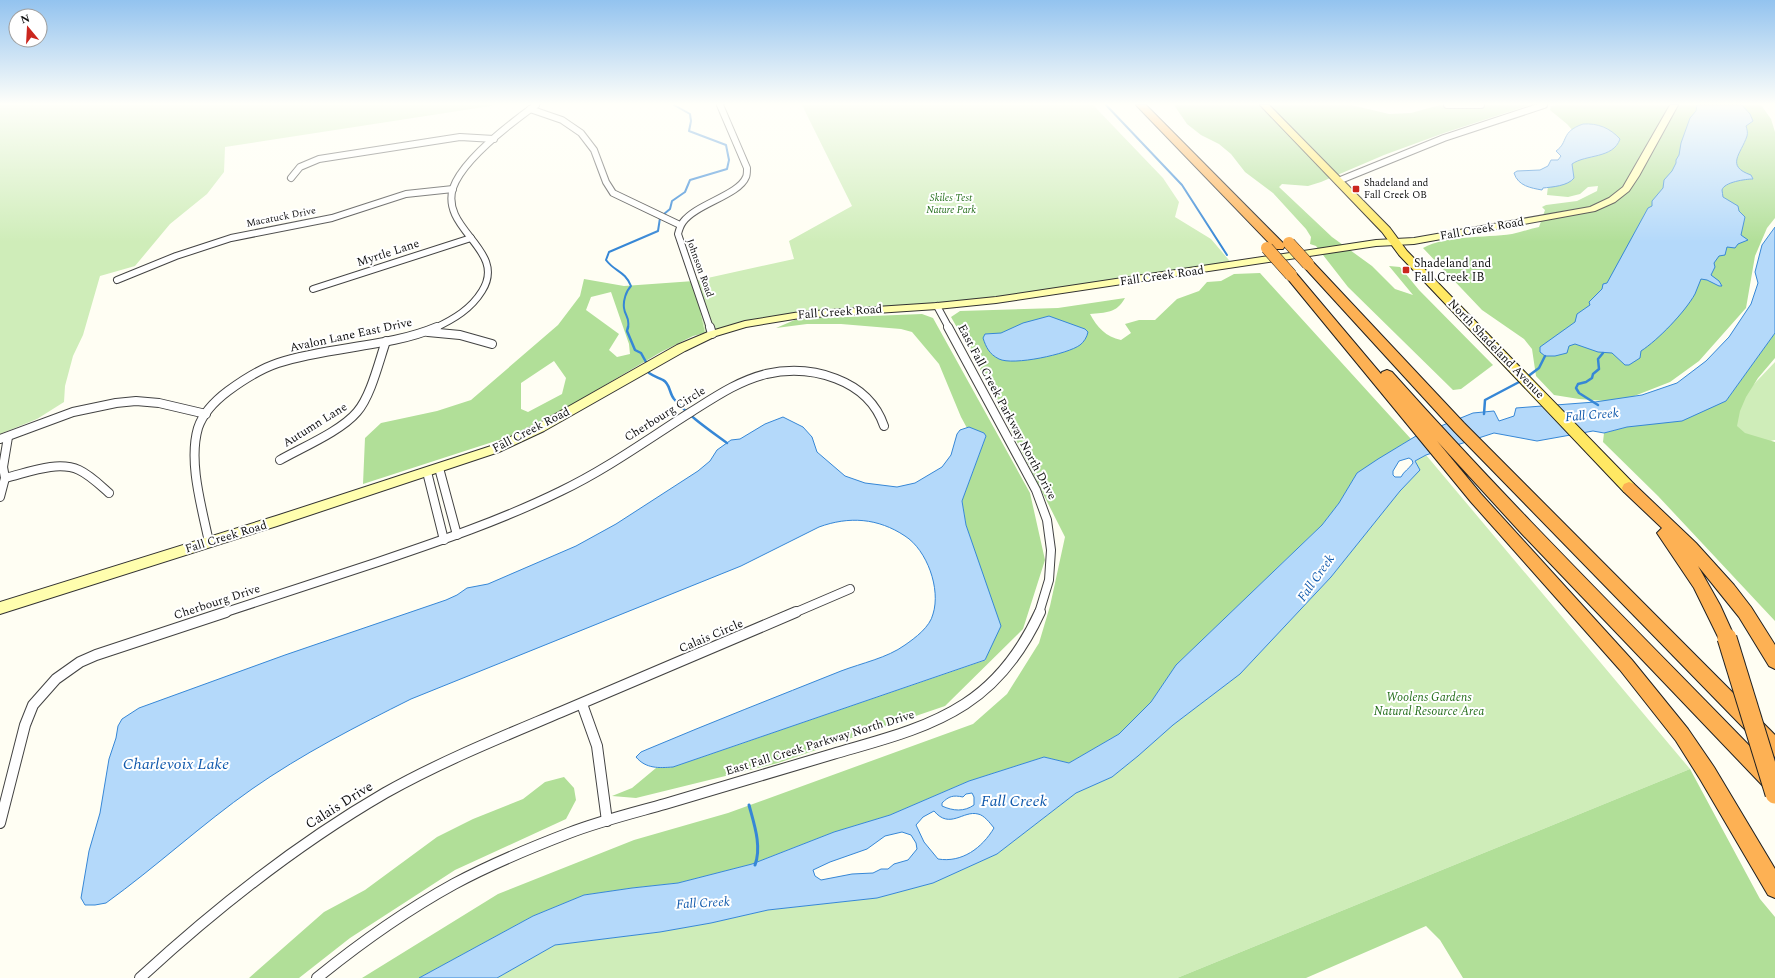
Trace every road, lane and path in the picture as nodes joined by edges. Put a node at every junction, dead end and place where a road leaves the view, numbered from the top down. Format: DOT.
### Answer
graph roads {
  1 [pos="373,151"];
  2 [pos="483,151"];
  3 [pos="595,151"];
  4 [pos="740,151"];
  5 [pos="1186,151"];
  6 [pos="1197,151"];
  7 [pos="1308,151"];
  8 [pos="1413,151"];
  9 [pos="1649,151"];
  10 [pos="1199,164"];
  11 [pos="291,178"];
  12 [pos="1338,181"];
  13 [pos="453,189"];
  14 [pos="680,224"];
  15 [pos="471,238"];
  16 [pos="1394,242"];
  17 [pos="1284,244"];
  18 [pos="1300,270"];
  19 [pos="117,280"];
  20 [pos="312,289"];
  21 [pos="937,306"];
  22 [pos="421,332"];
  23 [pos="712,334"];
  24 [pos="386,341"];
  25 [pos="492,344"];
  26 [pos="1394,391"];
  27 [pos="206,414"];
  28 [pos="884,426"];
  29 [pos="8,437"];
  30 [pos="0,439"];
  31 [pos="280,460"];
  32 [pos="1,468"];
  33 [pos="439,468"];
  34 [pos="427,472"];
  35 [pos="5,478"];
  36 [pos="1629,488"];
  37 [pos="109,493"];
  38 [pos="0,497"];
  39 [pos="450,537"];
  40 [pos="209,542"];
  41 [pos="850,590"];
  42 [pos="0,608"];
  43 [pos="1775,661"];
  44 [pos="582,704"];
  45 [pos="1775,748"];
  46 [pos="1775,785"];
  47 [pos="1775,794"];
  48 [pos="608,821"];
  49 [pos="0,823"];
  50 [pos="1775,888"];
  51 [pos="140,978"];
  52 [pos="317,978"];
  1 -- 11 [label="street"];
  2 -- 13 [label="street"];
  3 -- 14 [label="street"];
  4 -- 14 [label="street, Johnson Road"];
  5 -- 10 [label="highway"];
  6 -- 17 [label="highway"];
  7 -- 12 [label="main road, North Shadeland Avenue"];
  8 -- 12 [label="street"];
  9 -- 16 [label="main road, Fall Creek Road"];
  10 -- 17 [label="highway"];
  10 -- 18 [label="highway, bridge"];
  12 -- 16 [label="main road, North Shadeland Avenue"];
  13 -- 15 [label="street, Avalon Lane East Drive"];
  13 -- 19 [label="street, Macatuck Drive"];
  14 -- 23 [label="street, Johnson Road"];
  15 -- 20 [label="street, Myrtle Lane"];
  15 -- 22 [label="street, Avalon Lane East Drive"];
  16 -- 21 [label="main road, Fall Creek Road"];
  16 -- 36 [label="main road, North Shadeland Avenue"];
  17 -- 18 [label="highway"];
  18 -- 26 [label="highway"];
  18 -- 26 [label="highway"];
  18 -- 45 [label="highway"];
  21 -- 23 [label="main road, Fall Creek Road"];
  21 -- 48 [label="street, East Fall Creek Parkway North Drive"];
  22 -- 24 [label="street, Avalon Lane East Drive"];
  22 -- 25 [label="street"];
  23 -- 33 [label="main road, Fall Creek Road"];
  24 -- 27 [label="street, Avalon Lane East Drive"];
  24 -- 31 [label="street, Autumn Lane"];
  26 -- 46 [label="highway"];
  26 -- 50 [label="highway"];
  27 -- 29 [label="street"];
  27 -- 40 [label="street, Avalon Lane East Drive"];
  28 -- 39 [label="street, Cherbourg Circle"];
  29 -- 30 [label="street"];
  29 -- 32 [label="street"];
  32 -- 35 [label="street"];
  33 -- 34 [label="main road, Fall Creek Road"];
  33 -- 39 [label="street"];
  34 -- 39 [label="street"];
  34 -- 40 [label="main road, Fall Creek Road"];
  35 -- 37 [label="street"];
  35 -- 38 [label="street"];
  36 -- 43 [label="highway"];
  36 -- 47 [label="highway, bridge"];
  39 -- 49 [label="street, Cherbourg Drive"];
  40 -- 42 [label="main road, Fall Creek Road"];
  41 -- 44 [label="street, Calais Circle"];
  44 -- 48 [label="street"];
  44 -- 51 [label="street, Calais Drive"];
  48 -- 52 [label="street, East Fall Creek Parkway North Drive"];
}
